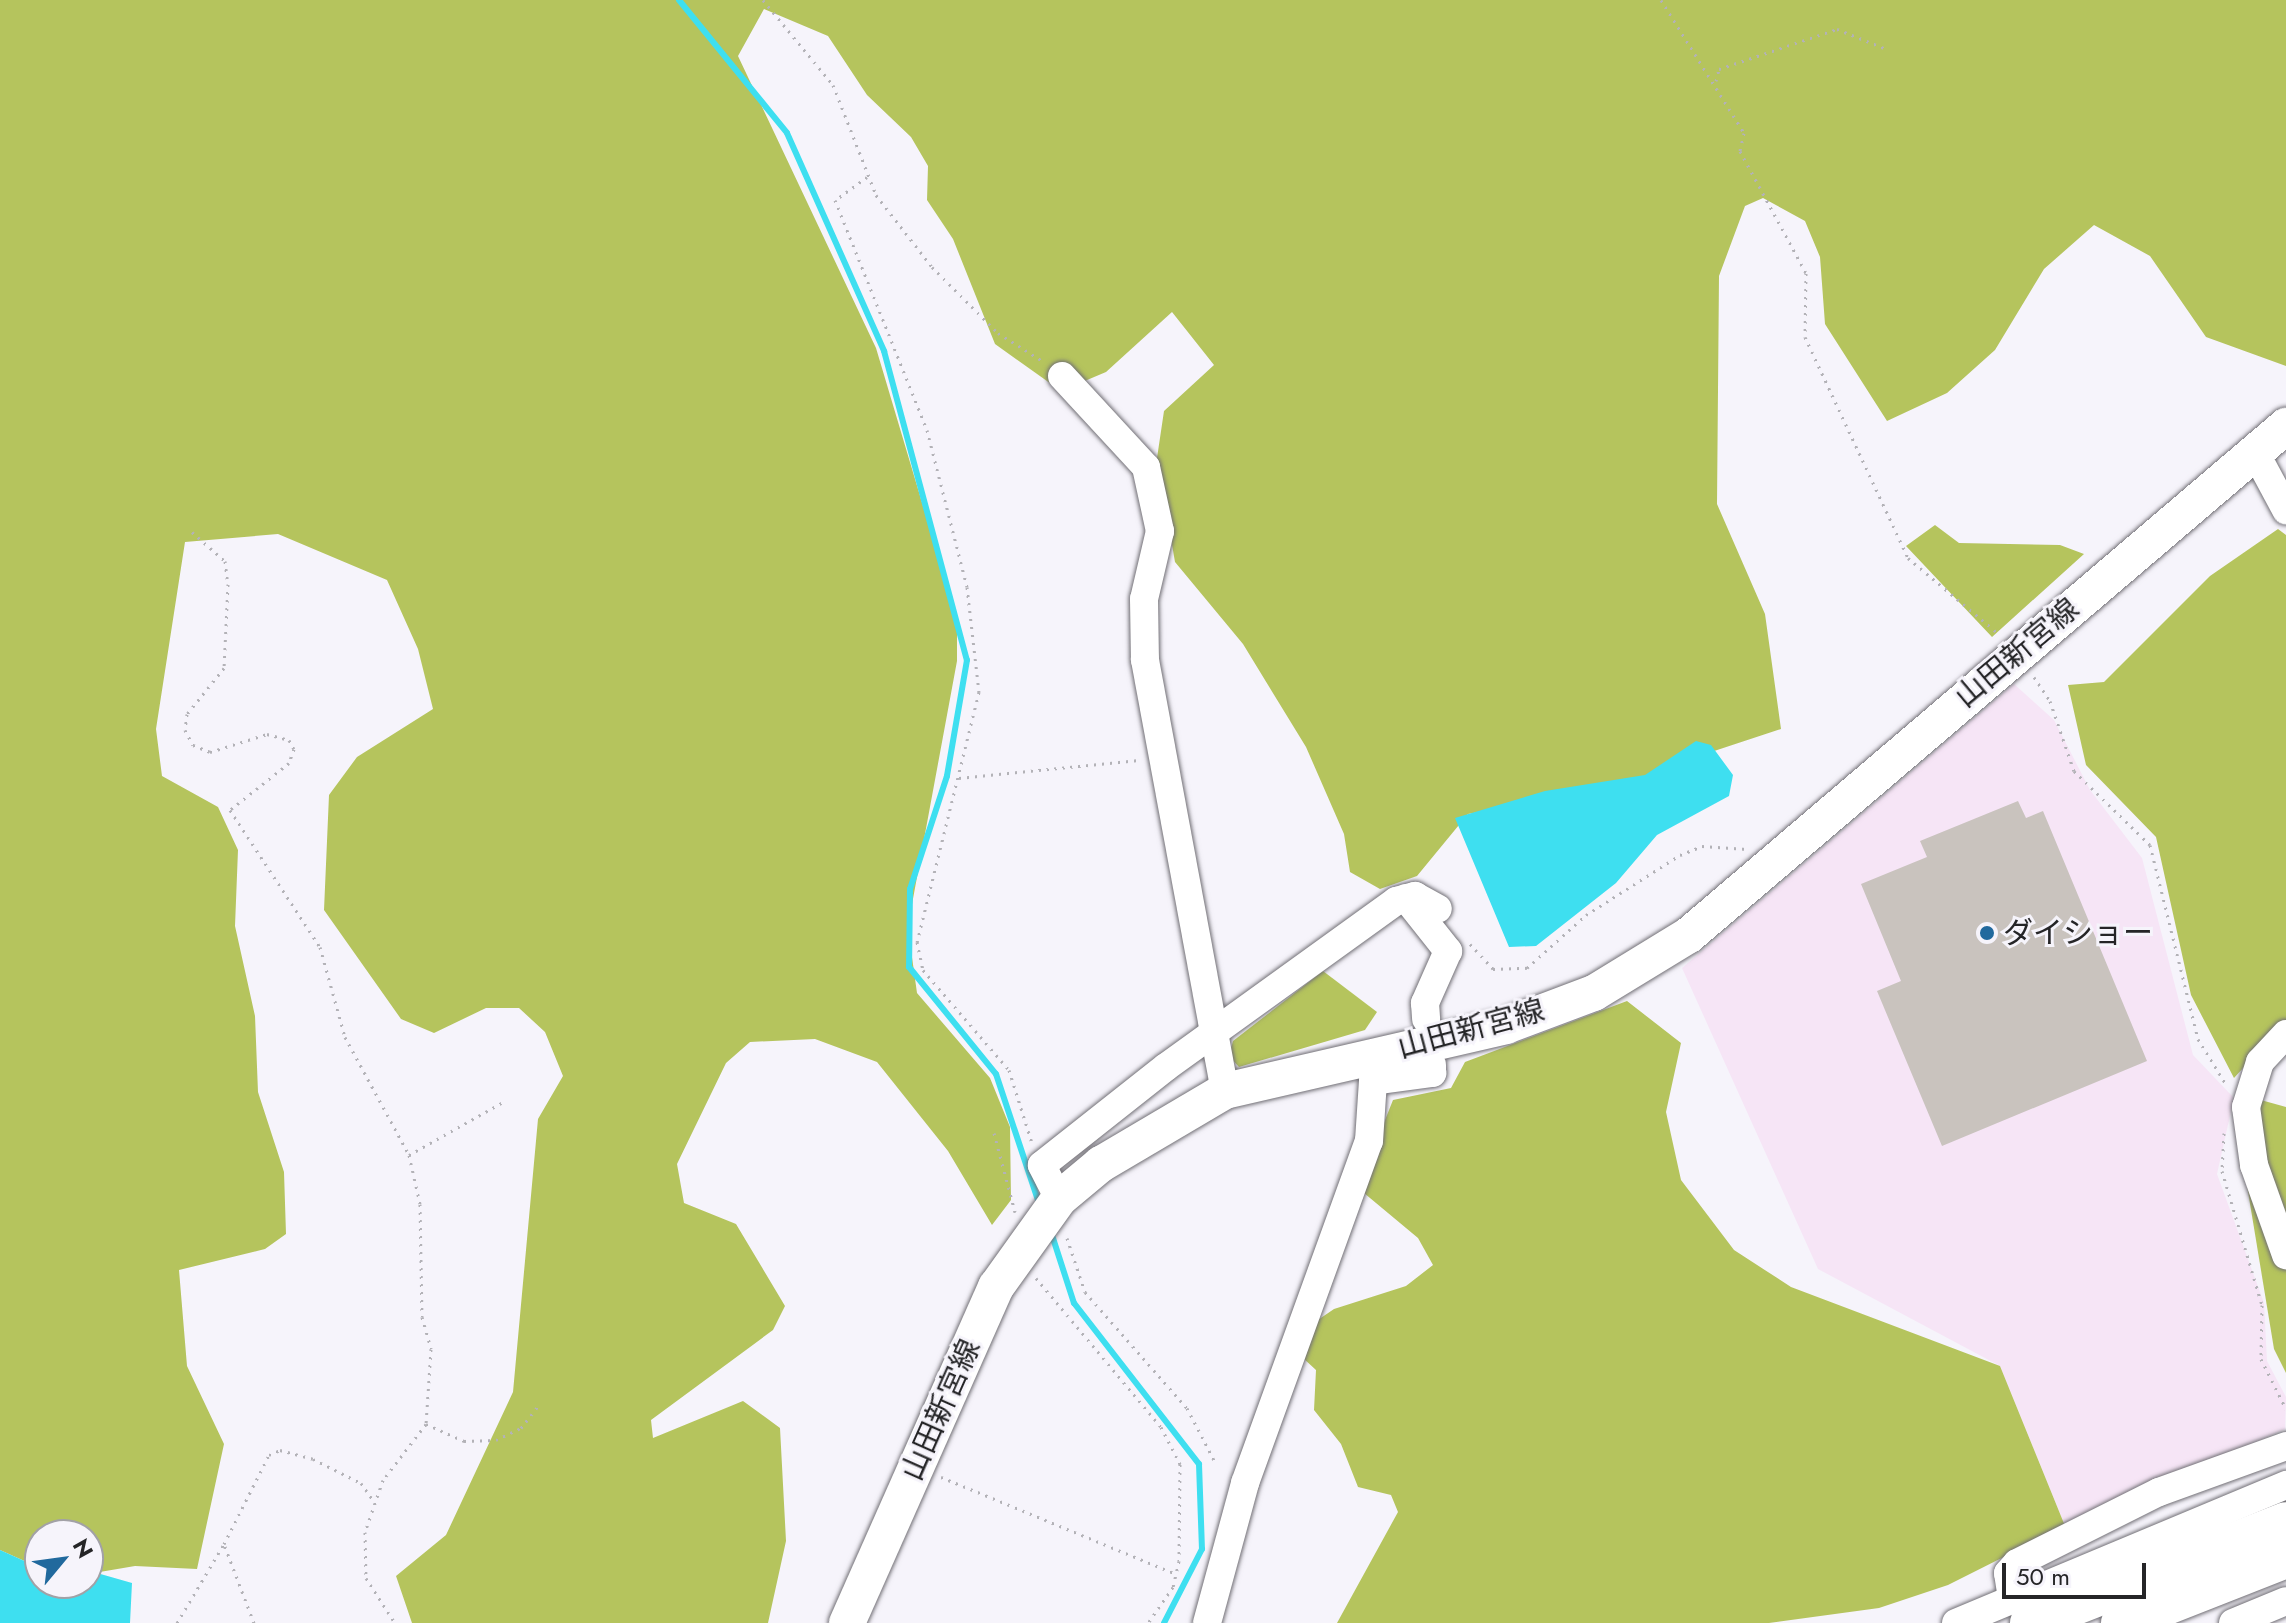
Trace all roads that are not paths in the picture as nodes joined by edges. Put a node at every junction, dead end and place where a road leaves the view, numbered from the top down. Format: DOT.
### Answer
graph roads {
  1 [pos="1062,376"];
  2 [pos="2286,426"];
  3 [pos="2256,454"];
  4 [pos="2286,510"];
  5 [pos="1406,898"];
  6 [pos="1438,909"];
  7 [pos="1426,1019"];
  8 [pos="1218,1030"];
  9 [pos="2286,1034"];
  10 [pos="1432,1065"];
  11 [pos="1225,1091"];
  12 [pos="1059,1199"];
  13 [pos="2286,1255"];
  14 [pos="2286,1446"];
  15 [pos="2286,1485"];
  16 [pos="2286,1522"];
  17 [pos="2286,1558"];
  18 [pos="2286,1601"];
  19 [pos="2020,1607"];
  20 [pos="847,1623"];
  21 [pos="1207,1623"];
  22 [pos="1956,1623"];
  23 [pos="2121,1623"];
  24 [pos="2233,1623"];
  1 -- 8 [label="street"];
  2 -- 3 [label="main road, 山田新宮線"];
  3 -- 4 [label="street"];
  3 -- 11 [label="main road, 山田新宮線"];
  5 -- 6 [label="street"];
  5 -- 7 [label="street"];
  5 -- 8 [label="street"];
  8 -- 11 [label="street"];
  8 -- 12 [label="street"];
  9 -- 13 [label="street"];
  10 -- 21 [label="street"];
  11 -- 12 [label="main road, 山田新宮線"];
  12 -- 20 [label="main road, 山田新宮線"];
  14 -- 19 [label="street"];
  15 -- 22 [label="street"];
  16 -- 19 [label="highway"];
  17 -- 23 [label="highway"];
  18 -- 24 [label="street"];
}
